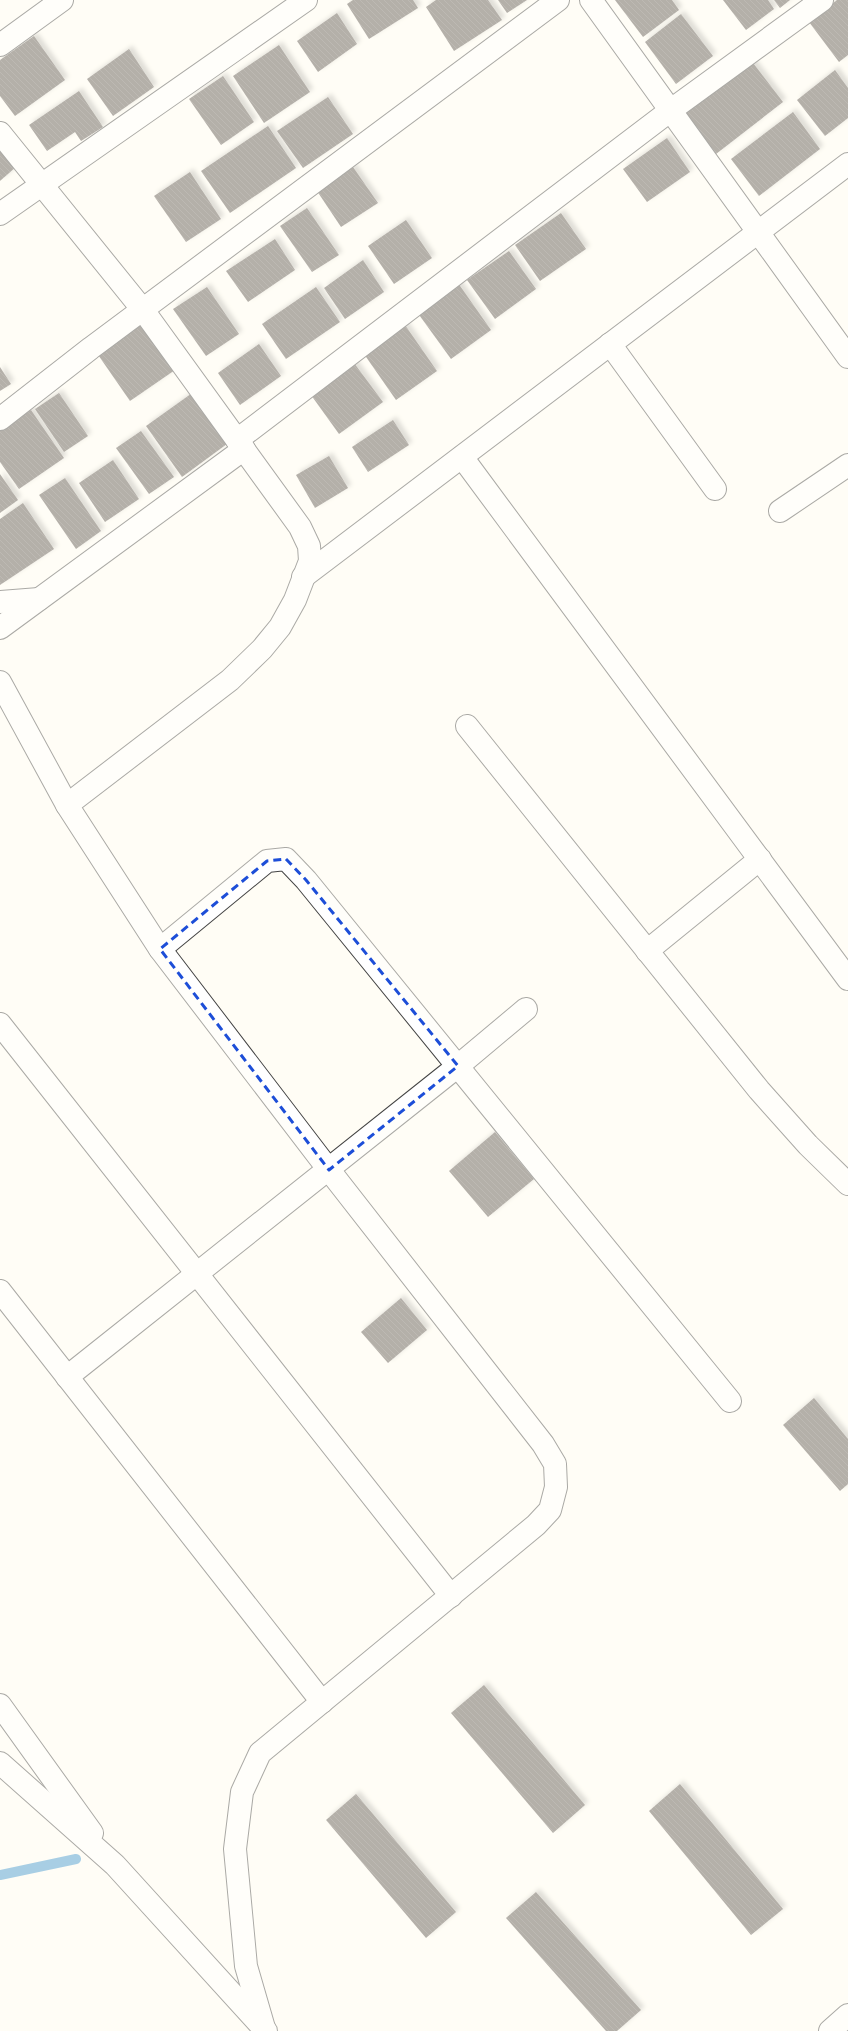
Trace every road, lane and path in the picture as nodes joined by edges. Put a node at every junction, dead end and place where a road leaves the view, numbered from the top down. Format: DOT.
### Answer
graph roads {
  1 [pos="306,0"];
  2 [pos="558,0"];
  3 [pos="591,0"];
  4 [pos="822,0"];
  5 [pos="56,2"];
  6 [pos="0,45"];
  7 [pos="671,110"];
  8 [pos="0,133"];
  9 [pos="848,164"];
  10 [pos="41,185"];
  11 [pos="0,214"];
  12 [pos="758,232"];
  13 [pos="143,310"];
  14 [pos="610,344"];
  15 [pos="848,357"];
  16 [pos="0,419"];
  17 [pos="240,444"];
  18 [pos="462,457"];
  19 [pos="848,465"];
  20 [pos="715,489"];
  21 [pos="780,511"];
  22 [pos="303,577"];
  23 [pos="39,599"];
  24 [pos="0,602"];
  25 [pos="0,628"];
  26 [pos="0,682"];
  27 [pos="467,726"];
  28 [pos="67,805"];
  29 [pos="760,859"];
  30 [pos="160,949"];
  31 [pos="647,951"];
  32 [pos="848,979"];
  33 [pos="526,1008"];
  34 [pos="0,1024"];
  35 [pos="458,1066"];
  36 [pos="329,1170"];
  37 [pos="848,1184"];
  38 [pos="197,1274"];
  39 [pos="0,1291"];
  40 [pos="67,1377"];
  41 [pos="730,1401"];
  42 [pos="451,1596"];
  43 [pos="322,1702"];
  44 [pos="0,1705"];
  45 [pos="0,1763"];
  46 [pos="115,1865"];
  47 [pos="848,2015"];
  48 [pos="265,2030"];
  49 [pos="830,2031"];
  1 -- 10 [label="street"];
  2 -- 13 [label="street"];
  3 -- 7 [label="street"];
  4 -- 7 [label="street"];
  5 -- 6 [label="street"];
  7 -- 12 [label="street"];
  7 -- 17 [label="street"];
  8 -- 10 [label="street"];
  9 -- 12 [label="street"];
  10 -- 11 [label="street"];
  10 -- 13 [label="street"];
  12 -- 14 [label="street"];
  12 -- 15 [label="street"];
  13 -- 16 [label="street"];
  13 -- 17 [label="street"];
  14 -- 18 [label="street"];
  14 -- 20 [label="street"];
  17 -- 22 [label="street"];
  17 -- 23 [label="street"];
  18 -- 22 [label="street"];
  18 -- 29 [label="street"];
  19 -- 21 [label="street"];
  22 -- 28 [label="street"];
  23 -- 24 [label="street"];
  23 -- 25 [label="street"];
  26 -- 28 [label="street"];
  27 -- 31 [label="street"];
  28 -- 30 [label="street"];
  29 -- 31 [label="street"];
  29 -- 32 [label="street"];
  30 -- 35 [label="street"];
  30 -- 36 [label="street"];
  31 -- 37 [label="street"];
  33 -- 35 [label="street"];
  34 -- 38 [label="street"];
  35 -- 36 [label="street"];
  35 -- 41 [label="street"];
  36 -- 38 [label="street"];
  36 -- 42 [label="street"];
  38 -- 40 [label="street"];
  38 -- 42 [label="street"];
  39 -- 40 [label="street"];
  40 -- 43 [label="street"];
  42 -- 43 [label="street"];
  43 -- 48 [label="street"];
  44 -- 46 [label="street"];
  45 -- 46 [label="street"];
  46 -- 48 [label="street"];
  47 -- 49 [label="street"];
}
